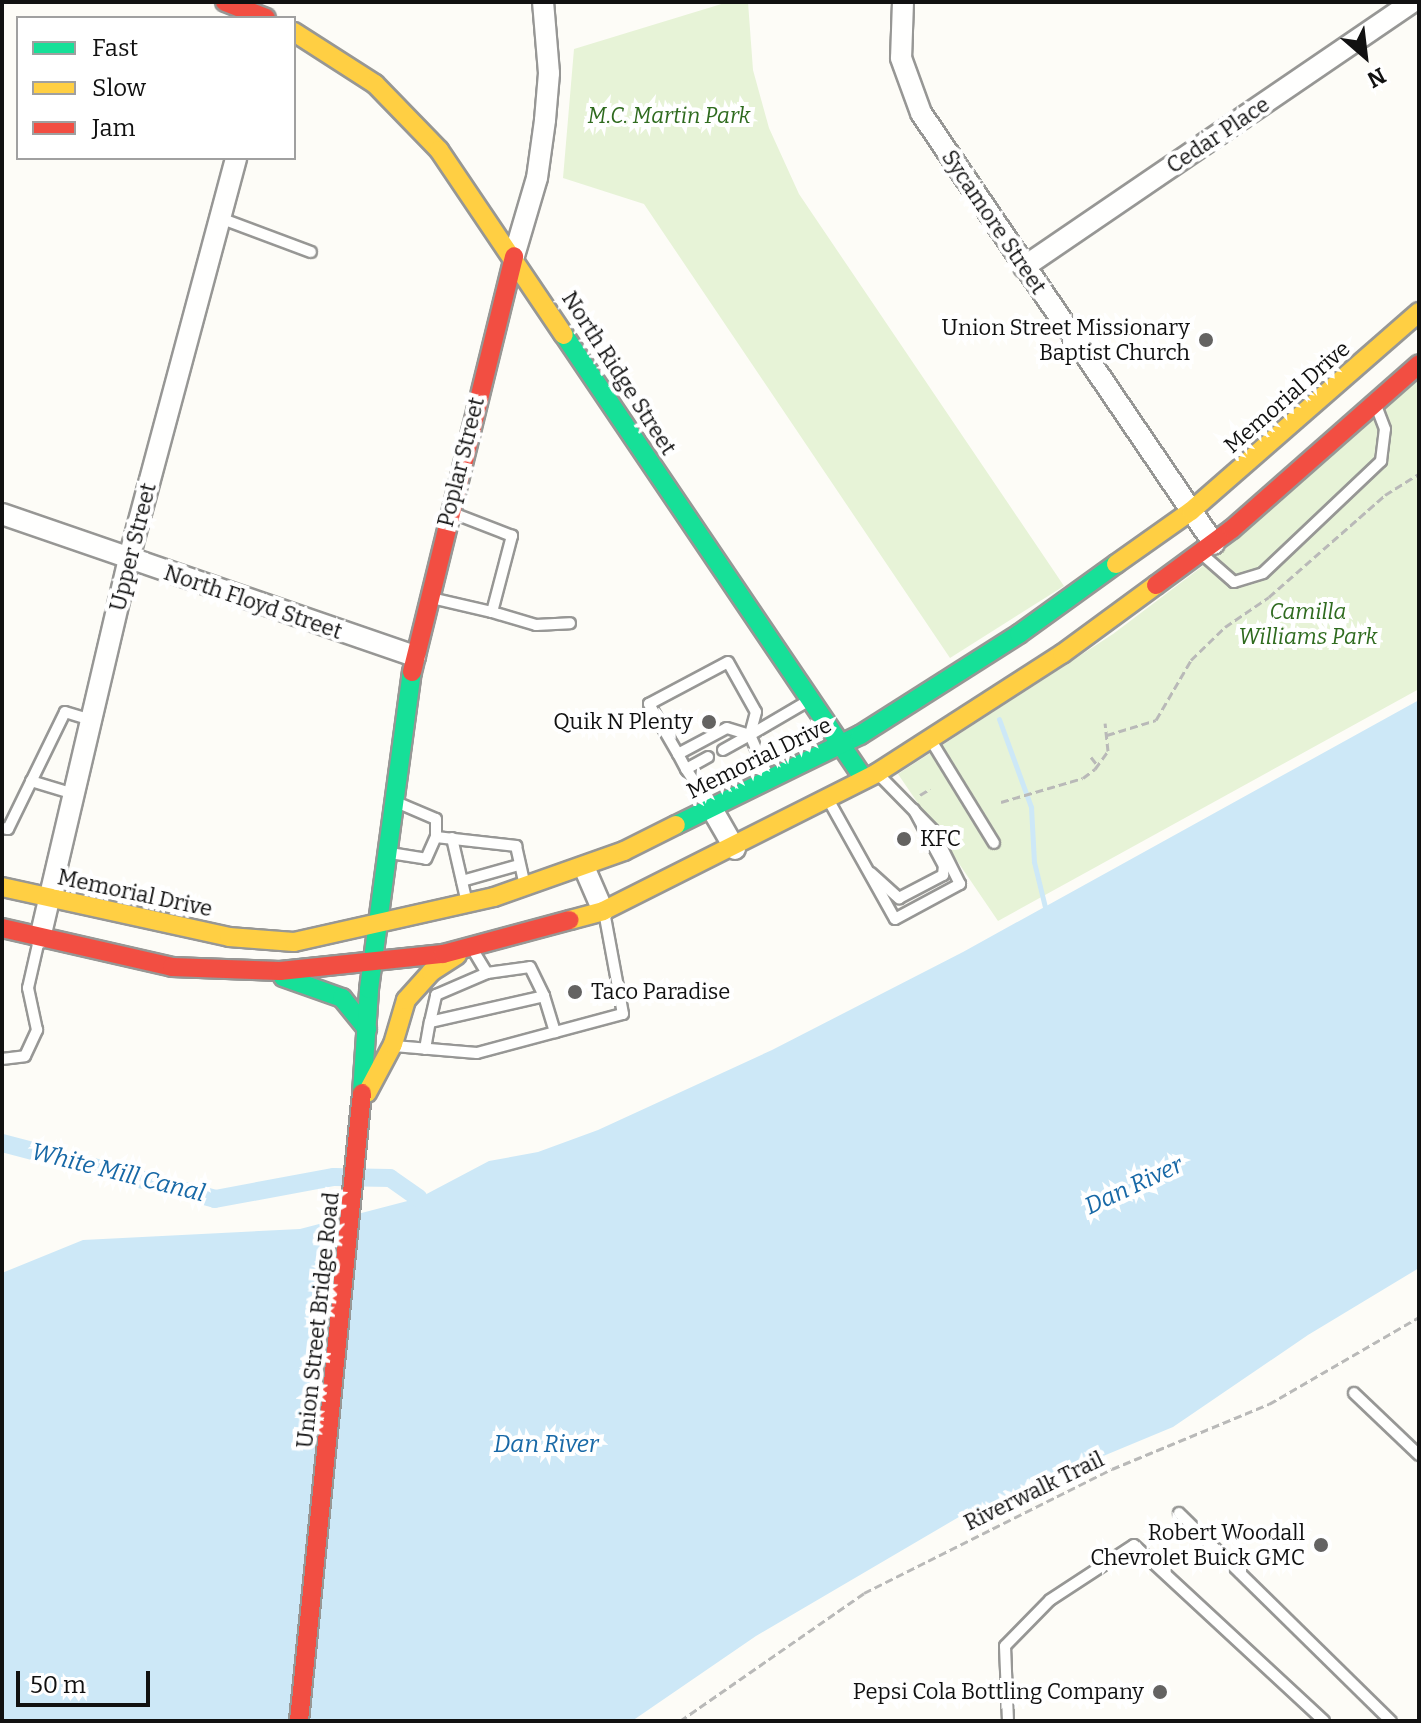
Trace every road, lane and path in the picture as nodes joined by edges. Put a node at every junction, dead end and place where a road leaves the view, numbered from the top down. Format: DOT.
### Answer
graph roads {
  1 [pos="225,2"];
  2 [pos="543,2"];
  3 [pos="903,2"];
  4 [pos="1412,2"];
  5 [pos="261,16"];
  6 [pos="296,33"];
  7 [pos="235,160"];
  8 [pos="220,218"];
  9 [pos="311,252"];
  10 [pos="514,256"];
  11 [pos="1024,267"];
  12 [pos="1419,312"];
  13 [pos="1419,364"];
  14 [pos="1375,404"];
  15 [pos="1419,474"];
  16 [pos="448,511"];
  17 [pos="1191,511"];
  18 [pos="2,514"];
  19 [pos="1208,549"];
  20 [pos="129,558"];
  21 [pos="427,597"];
  22 [pos="492,612"];
  23 [pos="570,623"];
  24 [pos="415,656"];
  25 [pos="810,700"];
  26 [pos="91,720"];
  27 [pos="1105,723"];
  28 [pos="750,735"];
  29 [pos="1107,735"];
  30 [pos="930,739"];
  31 [pos="841,745"];
  32 [pos="723,750"];
  33 [pos="678,754"];
  34 [pos="708,757"];
  35 [pos="1091,757"];
  36 [pos="761,758"];
  37 [pos="1098,766"];
  38 [pos="686,769"];
  39 [pos="871,776"];
  40 [pos="31,781"];
  41 [pos="770,781"];
  42 [pos="700,790"];
  43 [pos="74,794"];
  44 [pos="828,799"];
  45 [pos="396,802"];
  46 [pos="1001,802"];
  47 [pos="912,804"];
  48 [pos="712,809"];
  49 [pos="2,828"];
  50 [pos="436,837"];
  51 [pos="452,838"];
  52 [pos="994,843"];
  53 [pos="735,849"];
  54 [pos="390,853"];
  55 [pos="519,865"];
  56 [pos="584,867"];
  57 [pos="867,870"];
  58 [pos="462,881"];
  59 [pos="2,887"];
  60 [pos="526,888"];
  61 [pos="49,899"];
  62 [pos="467,904"];
  63 [pos="603,911"];
  64 [pos="379,925"];
  65 [pos="2,928"];
  66 [pos="40,938"];
  67 [pos="469,949"];
  68 [pos="373,963"];
  69 [pos="259,971"];
  70 [pos="487,973"];
  71 [pos="544,996"];
  72 [pos="430,1022"];
  73 [pos="367,1029"];
  74 [pos="555,1032"];
  75 [pos="392,1046"];
  76 [pos="425,1049"];
  77 [pos="2,1059"];
  78 [pos="363,1105"];
  79 [pos="1419,1317"];
  80 [pos="1354,1393"];
  81 [pos="1419,1455"];
  82 [pos="1179,1513"];
  83 [pos="299,1721"];
  84 [pos="680,1721"];
  85 [pos="1008,1721"];
  86 [pos="1324,1721"];
  87 [pos="1391,1721"];
  1 -- 5 [label="main road"];
  2 -- 10 [label="street, Poplar Street"];
  3 -- 11 [label="street, Sycamore Street"];
  4 -- 11 [label="street, Cedar Place"];
  6 -- 10 [label="main road, North Ridge Street"];
  7 -- 8 [label="street, Upper Street"];
  8 -- 9 [label="lane"];
  8 -- 20 [label="street, Upper Street"];
  10 -- 16 [label="main road, Poplar Street"];
  10 -- 25 [label="main road, North Ridge Street"];
  11 -- 17 [label="street, Sycamore Street"];
  12 -- 17 [label="main road, Memorial Drive"];
  13 -- 14 [label="main road"];
  14 -- 19 [label="main road"];
  14 -- 19 [label="lane"];
  15 -- 29 [label="path"];
  16 -- 21 [label="main road, Poplar Street"];
  16 -- 22 [label="lane"];
  17 -- 19 [label="street, Sycamore Street"];
  17 -- 31 [label="main road, Memorial Drive"];
  18 -- 20 [label="street, North Floyd Street"];
  19 -- 30 [label="main road"];
  20 -- 24 [label="street, North Floyd Street"];
  20 -- 26 [label="street, Upper Street"];
  21 -- 22 [label="lane"];
  21 -- 24 [label="main road, Poplar Street"];
  22 -- 23 [label="lane"];
  24 -- 45 [label="main road, Poplar Street"];
  25 -- 28 [label="lane"];
  25 -- 31 [label="main road, North Ridge Street"];
  26 -- 40 [label="lane"];
  26 -- 43 [label="street, Upper Street"];
  27 -- 29 [label="path"];
  28 -- 32 [label="lane"];
  28 -- 33 [label="lane"];
  28 -- 33 [label="lane"];
  28 -- 36 [label="lane"];
  29 -- 37 [label="path"];
  30 -- 39 [label="main road"];
  30 -- 52 [label="lane"];
  31 -- 39 [label="main road, North Ridge Street"];
  31 -- 41 [label="main road, Memorial Drive"];
  33 -- 38 [label="lane"];
  34 -- 38 [label="lane"];
  35 -- 37 [label="path"];
  36 -- 41 [label="lane"];
  36 -- 42 [label="lane"];
  37 -- 46 [label="path"];
  38 -- 42 [label="lane"];
  39 -- 44 [label="main road"];
  39 -- 47 [label="lane"];
  40 -- 43 [label="lane"];
  40 -- 49 [label="lane"];
  41 -- 48 [label="main road, Memorial Drive"];
  42 -- 48 [label="lane"];
  43 -- 61 [label="street, Upper Street"];
  44 -- 53 [label="main road"];
  44 -- 57 [label="lane"];
  45 -- 50 [label="lane"];
  45 -- 54 [label="main road, Poplar Street"];
  47 -- 57 [label="lane"];
  47 -- 57 [label="lane"];
  48 -- 53 [label="street"];
  48 -- 56 [label="main road, Memorial Drive"];
  50 -- 51 [label="lane"];
  50 -- 54 [label="lane"];
  51 -- 55 [label="lane"];
  51 -- 58 [label="lane"];
  53 -- 63 [label="main road"];
  54 -- 64 [label="main road, Poplar Street"];
  55 -- 58 [label="lane"];
  55 -- 60 [label="lane"];
  56 -- 60 [label="main road, Memorial Drive"];
  56 -- 63 [label="street"];
  58 -- 62 [label="lane"];
  59 -- 61 [label="main road, Memorial Drive"];
  60 -- 62 [label="main road, Memorial Drive"];
  61 -- 64 [label="main road, Memorial Drive"];
  61 -- 66 [label="street, Upper Street"];
  62 -- 64 [label="main road, Memorial Drive"];
  63 -- 67 [label="main road"];
  63 -- 74 [label="lane"];
  64 -- 68 [label="main road, Union Street Bridge Road"];
  65 -- 66 [label="main road"];
  66 -- 69 [label="main road"];
  66 -- 77 [label="lane"];
  67 -- 68 [label="main road"];
  67 -- 70 [label="lane"];
  67 -- 75 [label="main road"];
  68 -- 69 [label="main road"];
  68 -- 73 [label="main road, Union Street Bridge Road"];
  69 -- 73 [label="main road"];
  70 -- 71 [label="lane"];
  70 -- 72 [label="lane"];
  71 -- 72 [label="lane"];
  71 -- 74 [label="lane"];
  72 -- 76 [label="lane"];
  73 -- 78 [label="main road, Union Street Bridge Road"];
  74 -- 76 [label="lane"];
  75 -- 76 [label="lane"];
  75 -- 78 [label="main road"];
  78 -- 83 [label="main road, Union Street Bridge Road"];
  79 -- 84 [label="path, Riverwalk Trail"];
  80 -- 81 [label="lane"];
  82 -- 87 [label="lane"];
  85 -- 86 [label="lane"];
}
